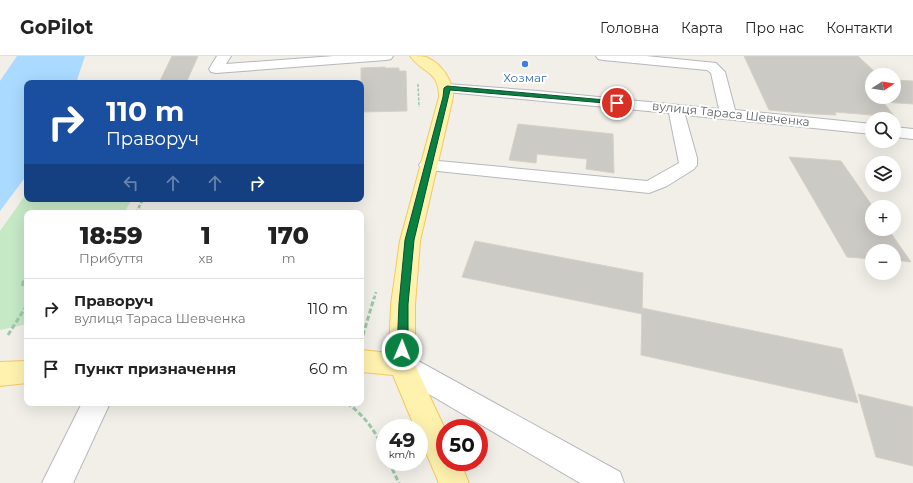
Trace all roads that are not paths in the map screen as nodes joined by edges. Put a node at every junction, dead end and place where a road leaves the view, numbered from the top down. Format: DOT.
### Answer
graph roads {
  1 [pos="224,56"];
  2 [pos="386,56"];
  3 [pos="417,56"];
  4 [pos="603,56"];
  5 [pos="246,67"];
  6 [pos="237,80"];
  7 [pos="447,88"];
  8 [pos="676,108"];
  9 [pos="728,114"];
  10 [pos="865,128"];
  11 [pos="901,133"];
  12 [pos="913,134"];
  13 [pos="428,166"];
  14 [pos="364,361"];
  15 [pos="402,365"];
  16 [pos="24,372"];
  17 [pos="0,374"];
  18 [pos="95,406"];
  19 [pos="57,483"];
  20 [pos="454,483"];
  21 [pos="609,483"];
  1 -- 5 [label="street"];
  2 -- 5 [label="street"];
  3 -- 7 [label="main road"];
  4 -- 9 [label="street"];
  5 -- 6 [label="street"];
  7 -- 8 [label="street, вулиця Тараса Шевченка"];
  7 -- 13 [label="main road"];
  8 -- 9 [label="street, вулиця Тараса Шевченка"];
  8 -- 13 [label="street"];
  9 -- 10 [label="street, вулиця Тараса Шевченка"];
  11 -- 12 [label="street"];
  13 -- 15 [label="main road"];
  14 -- 15 [label="main road"];
  15 -- 20 [label="main road"];
  15 -- 21 [label="street"];
  16 -- 17 [label="main road"];
  18 -- 19 [label="street"];
}
